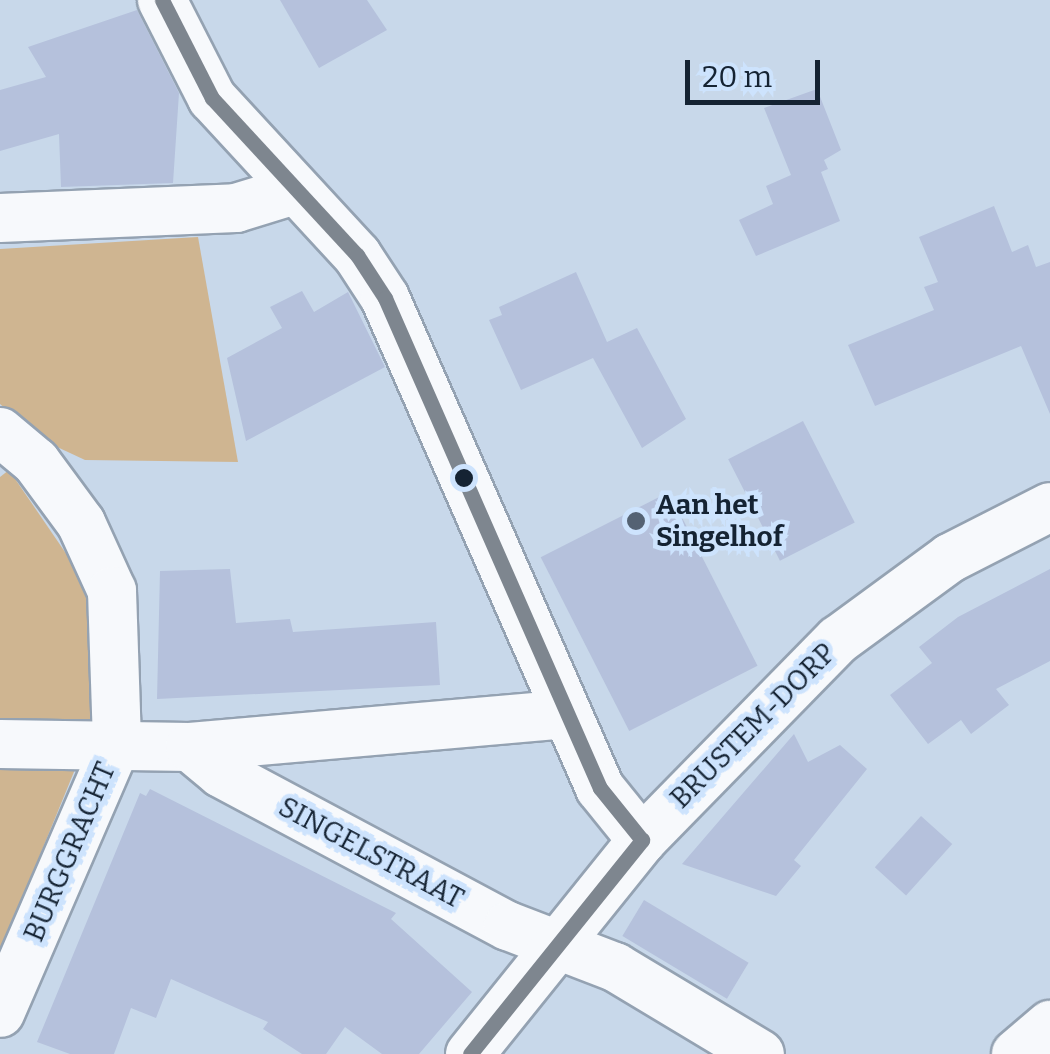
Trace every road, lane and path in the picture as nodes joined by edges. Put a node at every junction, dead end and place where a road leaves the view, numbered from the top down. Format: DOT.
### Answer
graph roads {
  1 [pos="162,0"];
  2 [pos="296,190"];
  3 [pos="0,218"];
  4 [pos="0,432"];
  5 [pos="1050,506"];
  6 [pos="567,714"];
  7 [pos="0,744"];
  8 [pos="117,744"];
  9 [pos="190,747"];
  10 [pos="642,840"];
  11 [pos="558,948"];
  12 [pos="0,1013"];
  13 [pos="1050,1025"];
  14 [pos="470,1054"];
  15 [pos="760,1054"];
  16 [pos="1016,1054"];
  1 -- 2 [label="street"];
  2 -- 3 [label="street"];
  2 -- 6 [label="street"];
  4 -- 8 [label="street"];
  5 -- 10 [label="street, BRUSTEM-DORP"];
  6 -- 9 [label="street"];
  6 -- 10 [label="street"];
  7 -- 8 [label="street, BURGGRACHT"];
  8 -- 9 [label="street"];
  8 -- 12 [label="street, BURGGRACHT"];
  9 -- 11 [label="street, SINGELSTRAAT"];
  10 -- 11 [label="street, BRUSTEM-DORP"];
  11 -- 14 [label="street, BRUSTEM-DORP"];
  11 -- 15 [label="street, SINGELSTRAAT"];
  13 -- 16 [label="street"];
}
